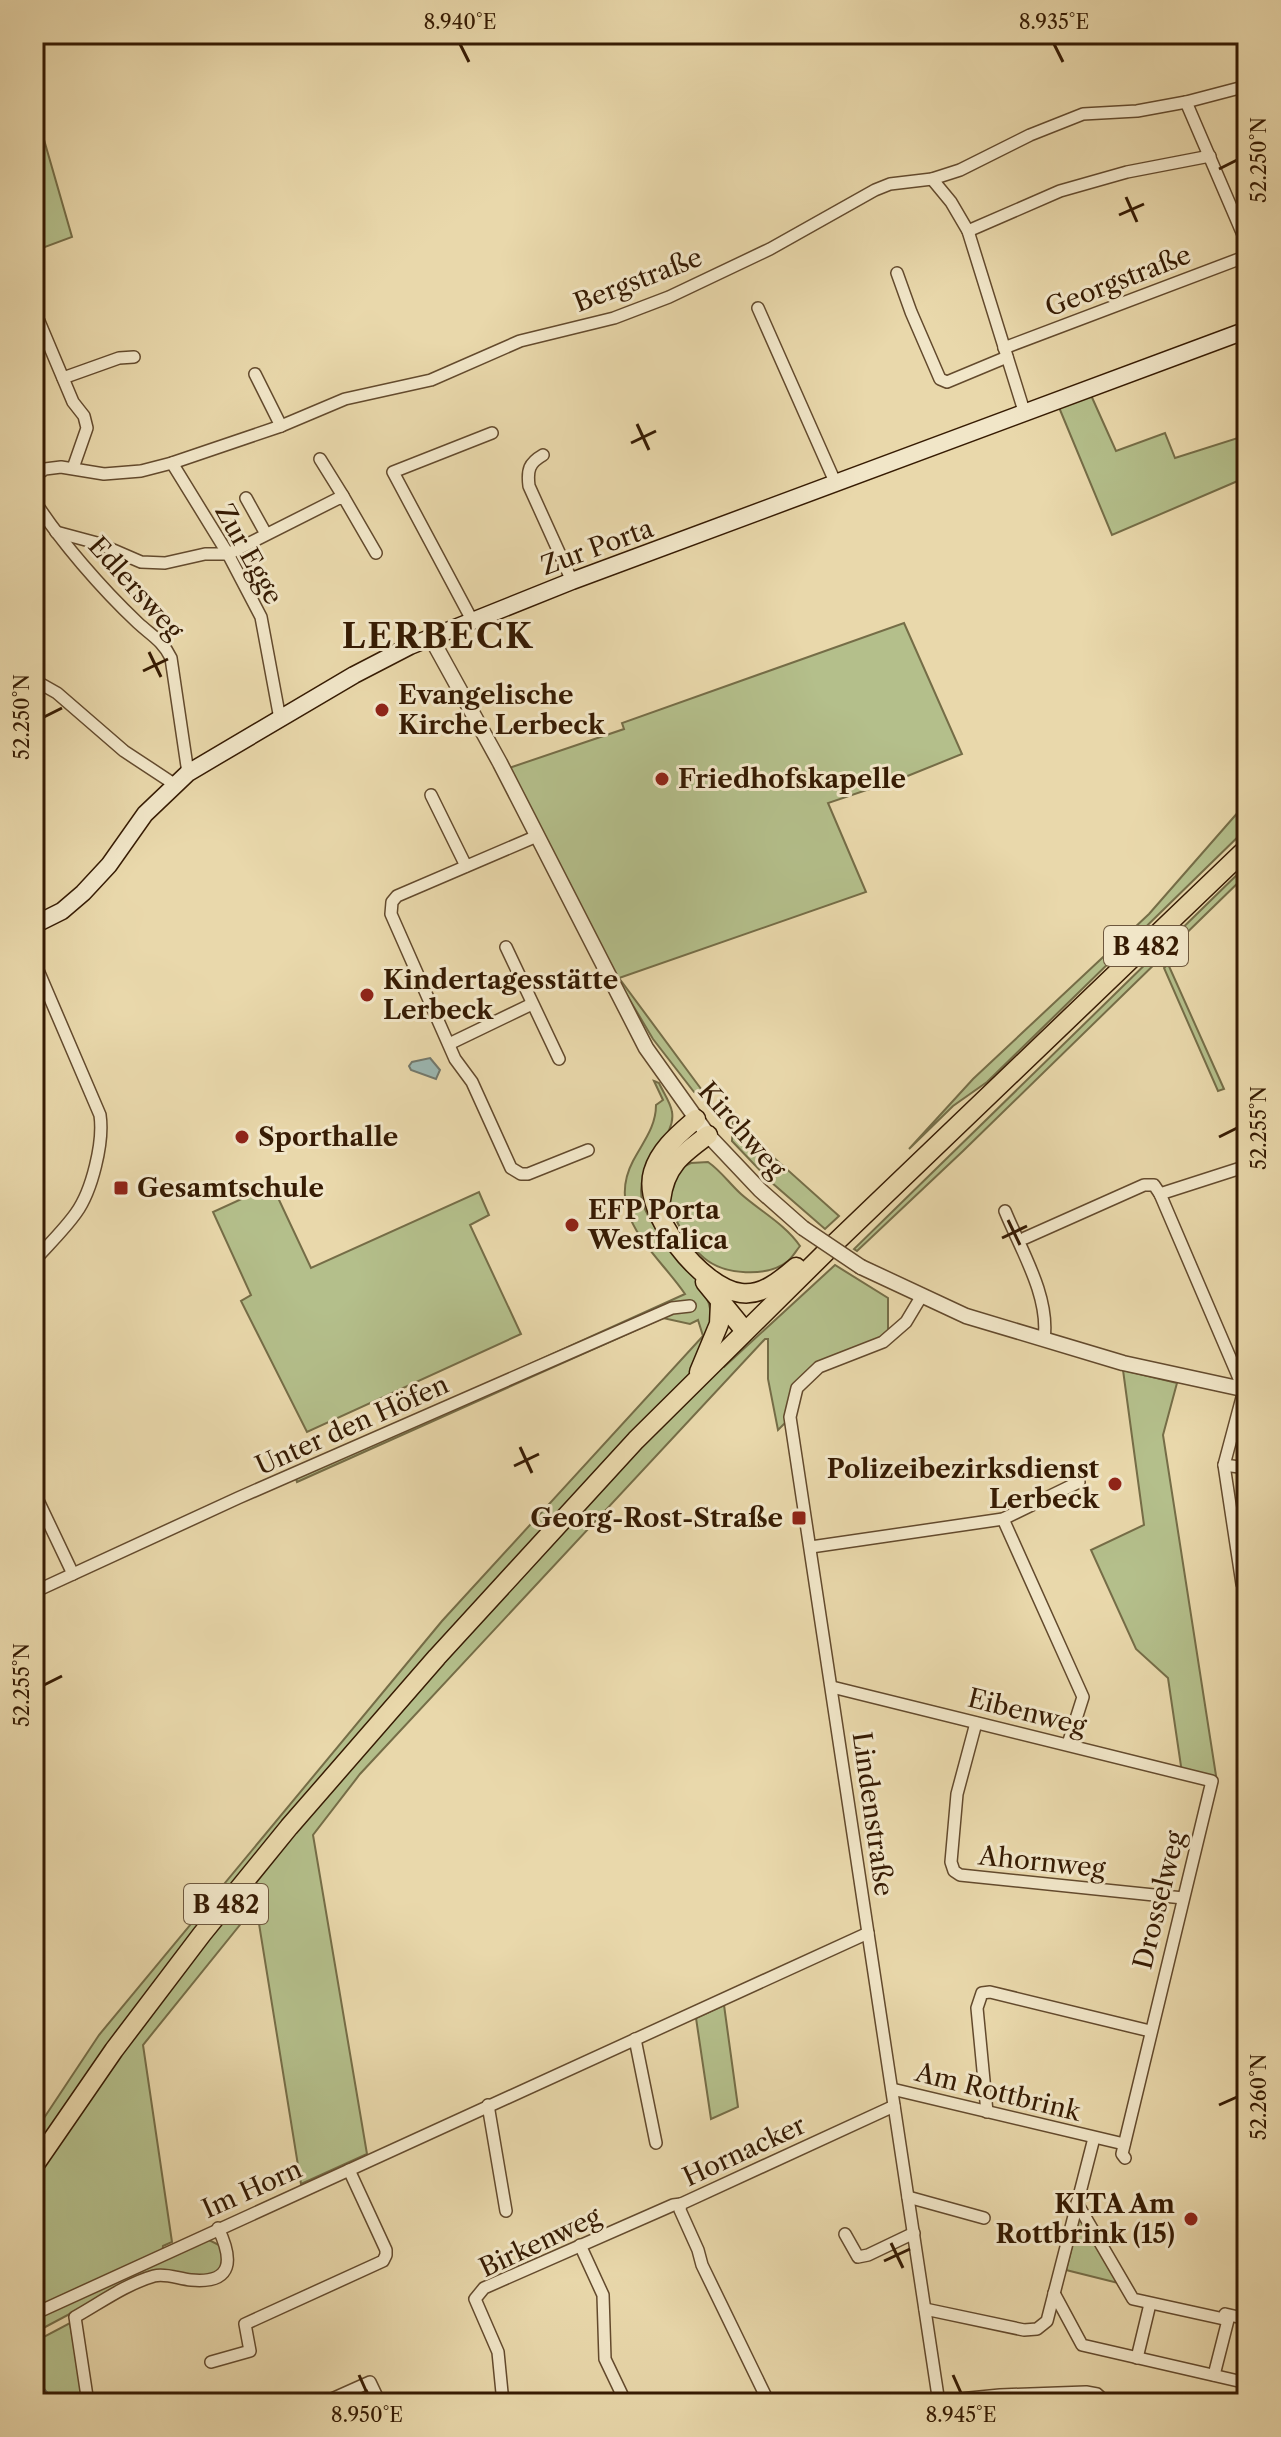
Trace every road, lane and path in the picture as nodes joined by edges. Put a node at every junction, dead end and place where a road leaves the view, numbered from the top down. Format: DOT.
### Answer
graph roads {
  1 [pos="1247,86"];
  2 [pos="1186,102"];
  3 [pos="1210,156"];
  4 [pos="932,179"];
  5 [pos="968,231"];
  6 [pos="1247,244"];
  7 [pos="1247,256"];
  8 [pos="897,273"];
  9 [pos="34,277"];
  10 [pos="758,308"];
  11 [pos="1247,330"];
  12 [pos="1006,353"];
  13 [pos="134,357"];
  14 [pos="255,374"];
  15 [pos="63,378"];
  16 [pos="1024,411"];
  17 [pos="281,426"];
  18 [pos="492,433"];
  19 [pos="543,455"];
  20 [pos="320,459"];
  21 [pos="172,463"];
  22 [pos="73,468"];
  23 [pos="34,476"];
  24 [pos="836,484"];
  25 [pos="343,496"];
  26 [pos="246,498"];
  27 [pos="34,500"];
  28 [pos="56,532"];
  29 [pos="266,534"];
  30 [pos="376,553"];
  31 [pos="228,554"];
  32 [pos="572,581"];
  33 [pos="472,620"];
  34 [pos="430,636"];
  35 [pos="34,680"];
  36 [pos="280,719"];
  37 [pos="188,773"];
  38 [pos="174,784"];
  39 [pos="431,795"];
  40 [pos="537,836"];
  41 [pos="1247,848"];
  42 [pos="466,866"];
  43 [pos="34,925"];
  44 [pos="506,947"];
  45 [pos="34,961"];
  46 [pos="532,1004"];
  47 [pos="449,1044"];
  48 [pos="559,1059"];
  49 [pos="696,1119"];
  50 [pos="708,1135"];
  51 [pos="588,1150"];
  52 [pos="1247,1166"];
  53 [pos="1160,1194"];
  54 [pos="1005,1211"];
  55 [pos="661,1219"];
  56 [pos="1025,1238"];
  57 [pos="836,1242"];
  58 [pos="34,1261"];
  59 [pos="721,1295"];
  60 [pos="921,1297"];
  61 [pos="690,1306"];
  62 [pos="750,1326"];
  63 [pos="1044,1339"];
  64 [pos="697,1377"];
  65 [pos="1246,1390"];
  66 [pos="1224,1465"];
  67 [pos="1247,1468"];
  68 [pos="1079,1482"];
  69 [pos="34,1492"];
  70 [pos="1003,1519"];
  71 [pos="811,1547"];
  72 [pos="73,1574"];
  73 [pos="1247,1589"];
  74 [pos="34,1592"];
  75 [pos="832,1687"];
  76 [pos="976,1723"];
  77 [pos="1068,1744"];
  78 [pos="1212,1781"];
  79 [pos="1183,1898"];
  80 [pos="868,1933"];
  81 [pos="1150,2031"];
  82 [pos="635,2039"];
  83 [pos="892,2089"];
  84 [pos="488,2105"];
  85 [pos="894,2106"];
  86 [pos="987,2112"];
  87 [pos="1094,2138"];
  88 [pos="656,2143"];
  89 [pos="1124,2144"];
  90 [pos="1125,2158"];
  91 [pos="34,2166"];
  92 [pos="349,2170"];
  93 [pos="908,2197"];
  94 [pos="1077,2203"];
  95 [pos="681,2204"];
  96 [pos="506,2211"];
  97 [pos="984,2218"];
  98 [pos="218,2228"];
  99 [pos="914,2233"];
  100 [pos="845,2234"];
  101 [pos="580,2245"];
  102 [pos="1054,2293"];
  103 [pos="1150,2304"];
  104 [pos="925,2309"];
  105 [pos="34,2314"];
  106 [pos="1226,2317"];
  107 [pos="1247,2319"];
  108 [pos="1137,2358"];
  109 [pos="211,2362"];
  110 [pos="1214,2375"];
  111 [pos="1247,2383"];
  112 [pos="939,2402"];
  113 [pos="88,2403"];
  114 [pos="323,2403"];
  115 [pos="380,2403"];
  116 [pos="503,2403"];
  117 [pos="626,2403"];
  118 [pos="769,2403"];
  119 [pos="1107,2403"];
  1 -- 2 [label="street, Bergstraße"];
  2 -- 3 [label="street"];
  2 -- 4 [label="street, Bergstraße"];
  3 -- 5 [label="street"];
  3 -- 6 [label="street"];
  4 -- 5 [label="street"];
  4 -- 17 [label="street, Bergstraße"];
  5 -- 12 [label="street"];
  7 -- 12 [label="street, Georgstraße"];
  8 -- 12 [label="street, Georgstraße"];
  9 -- 15 [label="street"];
  10 -- 24 [label="street"];
  11 -- 16 [label="main road, Zur Porta"];
  12 -- 16 [label="street"];
  13 -- 15 [label="street"];
  14 -- 17 [label="street"];
  15 -- 22 [label="street"];
  16 -- 24 [label="main road, Zur Porta"];
  17 -- 21 [label="street, Bergstraße"];
  18 -- 33 [label="street"];
  19 -- 32 [label="street"];
  20 -- 25 [label="street"];
  21 -- 22 [label="street, Bergstraße"];
  21 -- 31 [label="street, Zur Egge"];
  22 -- 23 [label="street, Bergstraße"];
  24 -- 32 [label="main road, Zur Porta"];
  25 -- 29 [label="street"];
  25 -- 30 [label="street"];
  26 -- 29 [label="street"];
  27 -- 28 [label="street, Edlersweg"];
  28 -- 31 [label="street"];
  28 -- 37 [label="street, Edlersweg"];
  29 -- 31 [label="street"];
  31 -- 36 [label="street, Zur Egge"];
  32 -- 33 [label="main road, Zur Porta"];
  33 -- 34 [label="main road, Zur Porta"];
  34 -- 36 [label="main road, Zur Porta"];
  34 -- 40 [label="street, Kirchweg"];
  35 -- 38 [label="street"];
  36 -- 37 [label="main road, Zur Porta"];
  37 -- 38 [label="main road, Zur Porta"];
  38 -- 43 [label="main road, Zur Porta"];
  39 -- 42 [label="street"];
  40 -- 42 [label="street"];
  40 -- 49 [label="street, Kirchweg"];
  41 -- 57 [label="main road, B 482"];
  42 -- 47 [label="street"];
  44 -- 46 [label="street"];
  45 -- 58 [label="street"];
  46 -- 47 [label="street"];
  46 -- 48 [label="street"];
  47 -- 51 [label="street"];
  49 -- 50 [label="street, Kirchweg"];
  49 -- 55 [label="main road"];
  50 -- 55 [label="main road"];
  50 -- 60 [label="street, Kirchweg, bridge"];
  52 -- 53 [label="street"];
  53 -- 56 [label="street"];
  53 -- 65 [label="street"];
  54 -- 63 [label="street"];
  55 -- 59 [label="main road"];
  57 -- 59 [label="main road"];
  57 -- 62 [label="main road, B 482"];
  59 -- 62 [label="main road"];
  59 -- 64 [label="main road"];
  60 -- 63 [label="street, Kirchweg"];
  60 -- 71 [label="street, Lindenstraße"];
  61 -- 72 [label="street, Unter den Höfen"];
  62 -- 64 [label="main road, B 482"];
  63 -- 65 [label="street, Kirchweg"];
  64 -- 91 [label="main road, B 482"];
  65 -- 66 [label="street"];
  66 -- 67 [label="street"];
  66 -- 73 [label="street"];
  68 -- 70 [label="street"];
  69 -- 72 [label="street"];
  70 -- 71 [label="street"];
  70 -- 77 [label="street"];
  71 -- 75 [label="street, Lindenstraße"];
  72 -- 74 [label="street, Unter den Höfen"];
  75 -- 76 [label="street, Eibenweg"];
  75 -- 80 [label="street, Lindenstraße"];
  76 -- 77 [label="street, Eibenweg"];
  76 -- 79 [label="street, Ahornweg"];
  77 -- 78 [label="street, Eibenweg"];
  78 -- 79 [label="street, Drosselweg"];
  79 -- 81 [label="street, Drosselweg"];
  80 -- 82 [label="street, Im Horn"];
  80 -- 83 [label="street, Lindenstraße"];
  81 -- 86 [label="street"];
  81 -- 89 [label="street, Drosselweg"];
  82 -- 84 [label="street, Im Horn"];
  82 -- 88 [label="street"];
  83 -- 85 [label="street, Lindenstraße"];
  83 -- 86 [label="street, Am Rottbrink"];
  84 -- 92 [label="street, Im Horn"];
  84 -- 96 [label="street"];
  85 -- 93 [label="street, Lindenstraße"];
  85 -- 95 [label="street, Hornacker"];
  86 -- 87 [label="street, Am Rottbrink"];
  87 -- 89 [label="street, Am Rottbrink"];
  87 -- 94 [label="street, Am Rottbrink"];
  89 -- 90 [label="street, Drosselweg"];
  92 -- 98 [label="street, Im Horn"];
  92 -- 109 [label="street"];
  93 -- 97 [label="street"];
  93 -- 99 [label="street, Lindenstraße"];
  94 -- 102 [label="street, Am Rottbrink"];
  94 -- 103 [label="street"];
  95 -- 101 [label="street, Birkenweg"];
  95 -- 118 [label="street, Hornacker"];
  98 -- 105 [label="street, Im Horn"];
  98 -- 113 [label="street"];
  99 -- 100 [label="street"];
  99 -- 104 [label="street, Lindenstraße"];
  101 -- 116 [label="street, Birkenweg"];
  101 -- 117 [label="street"];
  102 -- 104 [label="street, Am Rottbrink"];
  102 -- 108 [label="street"];
  103 -- 106 [label="street"];
  103 -- 108 [label="street"];
  104 -- 112 [label="street, Lindenstraße"];
  106 -- 107 [label="street"];
  106 -- 110 [label="street"];
  108 -- 110 [label="street"];
  110 -- 111 [label="street"];
  112 -- 119 [label="street"];
  114 -- 115 [label="street"];
}
